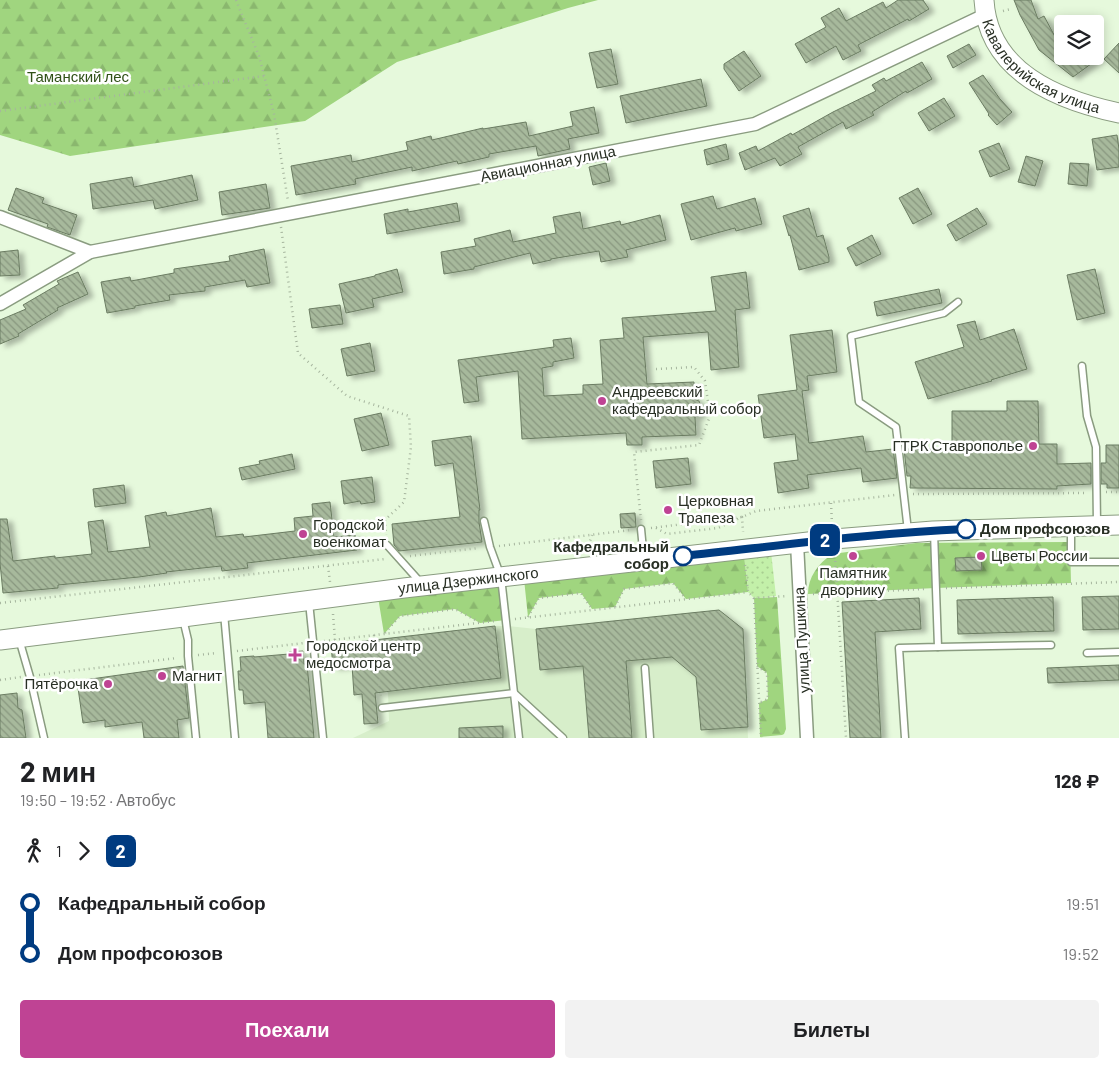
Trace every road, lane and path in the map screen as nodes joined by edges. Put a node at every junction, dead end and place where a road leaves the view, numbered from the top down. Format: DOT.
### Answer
graph roads {
  1 [pos="236,0"];
  2 [pos="985,7"];
  3 [pos="264,76"];
  4 [pos="0,112"];
  5 [pos="1119,112"];
  6 [pos="285,215"];
  7 [pos="0,217"];
  8 [pos="90,252"];
  9 [pos="958,302"];
  10 [pos="0,304"];
  11 [pos="1082,366"];
  12 [pos="656,369"];
  13 [pos="1097,492"];
  14 [pos="1119,492"];
  15 [pos="904,494"];
  16 [pos="742,517"];
  17 [pos="484,521"];
  18 [pos="684,524"];
  19 [pos="1096,525"];
  20 [pos="1119,525"];
  21 [pos="1071,526"];
  22 [pos="656,527"];
  23 [pos="641,529"];
  24 [pos="934,530"];
  25 [pos="685,532"];
  26 [pos="908,532"];
  27 [pos="592,535"];
  28 [pos="797,543"];
  29 [pos="386,545"];
  30 [pos="490,547"];
  31 [pos="585,555"];
  32 [pos="406,557"];
  33 [pos="644,561"];
  34 [pos="1119,562"];
  35 [pos="328,566"];
  36 [pos="501,577"];
  37 [pos="1119,582"];
  38 [pos="330,583"];
  39 [pos="424,586"];
  40 [pos="936,588"];
  41 [pos="748,592"];
  42 [pos="754,598"];
  43 [pos="686,599"];
  44 [pos="309,601"];
  45 [pos="0,603"];
  46 [pos="615,607"];
  47 [pos="592,609"];
  48 [pos="224,612"];
  49 [pos="333,612"];
  50 [pos="528,617"];
  51 [pos="183,618"];
  52 [pos="506,620"];
  53 [pos="480,623"];
  54 [pos="384,634"];
  55 [pos="374,635"];
  56 [pos="19,638"];
  57 [pos="0,640"];
  58 [pos="335,640"];
  59 [pos="312,642"];
  60 [pos="1051,645"];
  61 [pos="938,647"];
  62 [pos="227,652"];
  63 [pos="1119,652"];
  64 [pos="1088,653"];
  65 [pos="188,656"];
  66 [pos="757,666"];
  67 [pos="644,668"];
  68 [pos="30,676"];
  69 [pos="0,680"];
  70 [pos="514,693"];
  71 [pos="759,703"];
  72 [pos="382,708"];
  73 [pos="44,738"];
  74 [pos="196,738"];
  75 [pos="235,738"];
  76 [pos="323,738"];
  77 [pos="520,738"];
  78 [pos="563,738"];
  79 [pos="650,738"];
  80 [pos="760,738"];
  81 [pos="807,738"];
  82 [pos="846,738"];
  83 [pos="905,738"];
  1 -- 3 [label="path"];
  2 -- 5 [label="street, Кавалерийская улица"];
  2 -- 6 [label="street, Авиационная улица"];
  3 -- 4 [label="path"];
  3 -- 6 [label="path"];
  6 -- 8 [label="street, Авиационная улица"];
  6 -- 29 [label="path"];
  7 -- 8 [label="street"];
  8 -- 10 [label="street, Авиационная улица"];
  9 -- 15 [label="lane"];
  11 -- 13 [label="lane"];
  12 -- 23 [label="path"];
  13 -- 14 [label="path"];
  13 -- 15 [label="path"];
  13 -- 19 [label="lane"];
  15 -- 16 [label="path"];
  15 -- 26 [label="lane"];
  16 -- 18 [label="path"];
  16 -- 25 [label="path"];
  17 -- 30 [label="lane"];
  18 -- 22 [label="path"];
  18 -- 25 [label="path"];
  19 -- 20 [label="street, улица Дзержинского"];
  19 -- 21 [label="street, улица Дзержинского"];
  21 -- 24 [label="street, улица Дзержинского"];
  21 -- 34 [label="lane"];
  22 -- 23 [label="path"];
  22 -- 25 [label="path"];
  23 -- 27 [label="path"];
  23 -- 33 [label="lane"];
  24 -- 26 [label="street, улица Дзержинского"];
  24 -- 40 [label="lane"];
  26 -- 28 [label="street, улица Дзержинского"];
  27 -- 30 [label="path"];
  27 -- 31 [label="path"];
  28 -- 33 [label="street, улица Дзержинского"];
  28 -- 81 [label="street, улица Пушкина"];
  29 -- 35 [label="path"];
  29 -- 39 [label="lane"];
  30 -- 32 [label="path"];
  30 -- 36 [label="lane"];
  33 -- 36 [label="street, улица Дзержинского"];
  35 -- 38 [label="path"];
  35 -- 45 [label="path"];
  36 -- 39 [label="street, улица Дзержинского"];
  36 -- 52 [label="lane"];
  37 -- 40 [label="path"];
  39 -- 44 [label="street, улица Дзержинского"];
  40 -- 61 [label="lane"];
  40 -- 82 [label="path"];
  41 -- 43 [label="path"];
  42 -- 66 [label="path"];
  43 -- 46 [label="path"];
  43 -- 46 [label="path"];
  44 -- 48 [label="street, улица Дзержинского"];
  44 -- 59 [label="lane"];
  46 -- 47 [label="path"];
  47 -- 50 [label="path"];
  47 -- 50 [label="path"];
  48 -- 51 [label="street, улица Дзержинского"];
  48 -- 62 [label="lane"];
  49 -- 58 [label="path"];
  50 -- 52 [label="path"];
  51 -- 56 [label="street, улица Дзержинского"];
  51 -- 65 [label="lane"];
  52 -- 53 [label="path"];
  52 -- 70 [label="lane"];
  53 -- 54 [label="path"];
  53 -- 54 [label="path"];
  54 -- 55 [label="path"];
  55 -- 58 [label="path"];
  55 -- 72 [label="path"];
  56 -- 57 [label="street, улица Дзержинского"];
  56 -- 68 [label="lane"];
  58 -- 59 [label="path"];
  59 -- 59 [label="path"];
  59 -- 76 [label="lane"];
  60 -- 61 [label="lane"];
  61 -- 83 [label="lane"];
  62 -- 65 [label="path"];
  62 -- 75 [label="lane"];
  63 -- 64 [label="lane"];
  65 -- 68 [label="path"];
  65 -- 74 [label="lane"];
  66 -- 71 [label="path"];
  66 -- 71 [label="path"];
  67 -- 79 [label="lane"];
  68 -- 69 [label="path"];
  68 -- 73 [label="lane"];
  70 -- 72 [label="lane"];
  70 -- 77 [label="lane"];
  70 -- 78 [label="lane"];
  71 -- 80 [label="path"];
}
